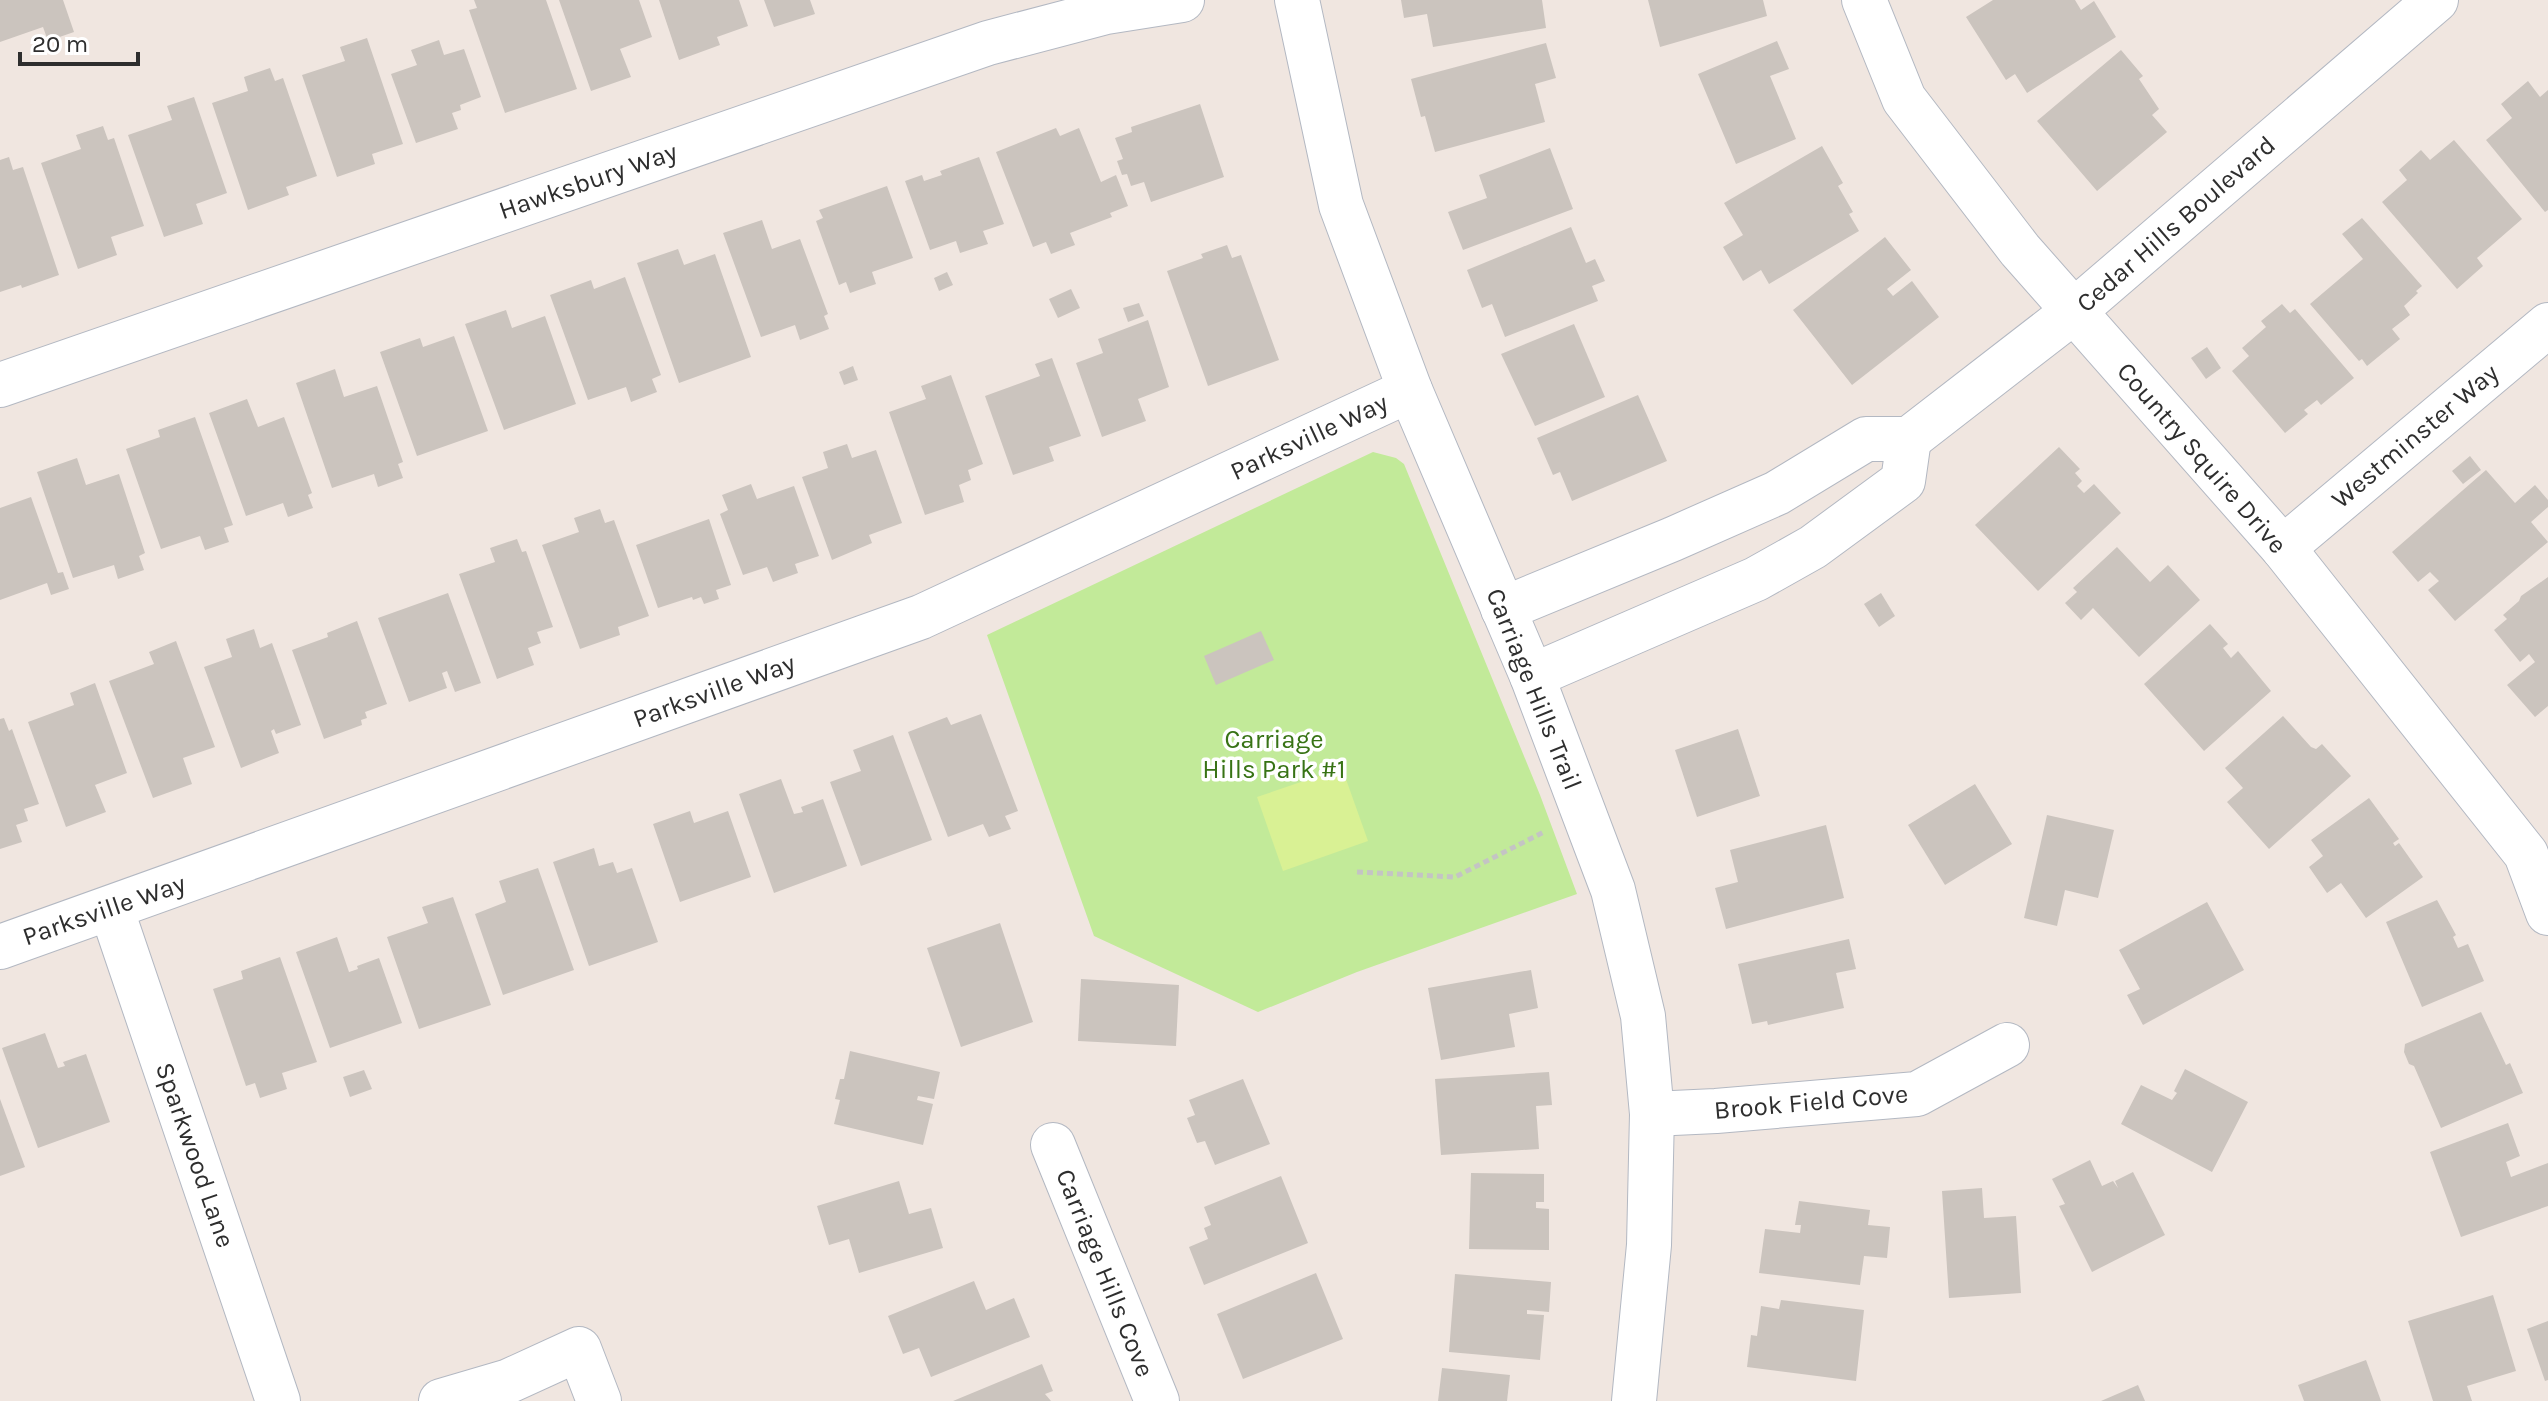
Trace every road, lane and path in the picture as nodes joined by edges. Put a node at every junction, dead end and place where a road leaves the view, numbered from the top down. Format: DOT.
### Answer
graph roads {
  1 [pos="1182,0"];
  2 [pos="1297,0"];
  3 [pos="1864,0"];
  4 [pos="2436,0"];
  5 [pos="2073,312"];
  6 [pos="2548,325"];
  7 [pos="0,385"];
  8 [pos="1410,390"];
  9 [pos="1909,439"];
  10 [pos="2283,548"];
  11 [pos="1503,609"];
  12 [pos="1532,676"];
  13 [pos="1544,832"];
  14 [pos="1357,872"];
  15 [pos="111,908"];
  16 [pos="2548,913"];
  17 [pos="0,947"];
  18 [pos="2007,1045"];
  19 [pos="1652,1114"];
  20 [pos="1053,1145"];
  21 [pos="278,1401"];
  22 [pos="441,1401"];
  23 [pos="599,1401"];
  24 [pos="1157,1401"];
  25 [pos="1634,1401"];
  1 -- 7 [label="street, Hawksbury Way"];
  2 -- 8 [label="street, Carriage Hills Trail"];
  3 -- 5 [label="street, Country Squire Drive"];
  4 -- 5 [label="street, Cedar Hills Boulevard"];
  5 -- 9 [label="street, Cedar Hills Boulevard"];
  5 -- 10 [label="street, Country Squire Drive"];
  6 -- 10 [label="street, Westminster Way"];
  8 -- 11 [label="street, Carriage Hills Trail"];
  8 -- 15 [label="street, Parksville Way"];
  9 -- 11 [label="street"];
  9 -- 12 [label="street"];
  10 -- 16 [label="street, Country Squire Drive"];
  11 -- 12 [label="street, Carriage Hills Trail"];
  12 -- 19 [label="street, Carriage Hills Trail"];
  13 -- 14 [label="path"];
  15 -- 17 [label="street, Parksville Way"];
  15 -- 21 [label="street, Sparkwood Lane"];
  18 -- 19 [label="street, Brook Field Cove"];
  19 -- 25 [label="street, Carriage Hills Trail"];
  20 -- 24 [label="street, Carriage Hills Cove"];
  22 -- 23 [label="street"];
}
